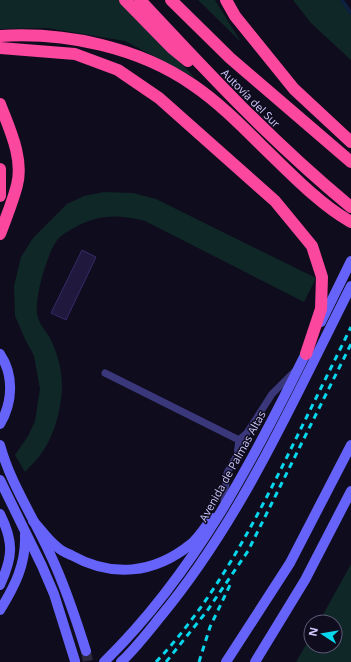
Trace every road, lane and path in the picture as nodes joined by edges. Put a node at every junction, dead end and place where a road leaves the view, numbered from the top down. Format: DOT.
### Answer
graph roads {
  1 [pos="125,0"];
  2 [pos="140,0"];
  3 [pos="171,0"];
  4 [pos="180,0"];
  5 [pos="226,0"];
  6 [pos="0,36"];
  7 [pos="0,48"];
  8 [pos="234,101"];
  9 [pos="0,104"];
  10 [pos="0,123"];
  11 [pos="351,142"];
  12 [pos="351,153"];
  13 [pos="351,162"];
  14 [pos="0,169"];
  15 [pos="0,196"];
  16 [pos="347,204"];
  17 [pos="10,206"];
  18 [pos="351,222"];
  19 [pos="0,234"];
  20 [pos="351,261"];
  21 [pos="351,286"];
  22 [pos="0,354"];
  23 [pos="306,354"];
  24 [pos="298,368"];
  25 [pos="105,373"];
  26 [pos="0,425"];
  27 [pos="239,440"];
  28 [pos="0,445"];
  29 [pos="350,446"];
  30 [pos="242,476"];
  31 [pos="0,480"];
  32 [pos="351,491"];
  33 [pos="224,501"];
  34 [pos="0,514"];
  35 [pos="33,521"];
  36 [pos="25,528"];
  37 [pos="3,578"];
  38 [pos="0,585"];
  39 [pos="0,610"];
  40 [pos="86,651"];
  41 [pos="75,661"];
  42 [pos="104,662"];
  43 [pos="121,662"];
  44 [pos="226,662"];
  45 [pos="255,662"];
  1 -- 8 [label="highway"];
  2 -- 8 [label="highway, Autovía del Sur"];
  3 -- 13 [label="highway"];
  4 -- 12 [label="highway"];
  5 -- 11 [label="highway"];
  6 -- 18 [label="highway"];
  7 -- 23 [label="highway"];
  8 -- 16 [label="highway, Autovía del Sur"];
  9 -- 17 [label="highway"];
  10 -- 17 [label="highway"];
  14 -- 15 [label="highway"];
  17 -- 19 [label="highway"];
  20 -- 23 [label="street, Avenida de Palmas Altas"];
  21 -- 43 [label="street, Avenida de Palmas Altas"];
  22 -- 26 [label="street"];
  23 -- 24 [label="street, Avenida de Palmas Altas"];
  24 -- 27 [label="lane"];
  24 -- 30 [label="street, Avenida de Palmas Altas"];
  25 -- 27 [label="lane"];
  27 -- 33 [label="lane"];
  28 -- 35 [label="street"];
  29 -- 44 [label="street"];
  30 -- 33 [label="street"];
  30 -- 42 [label="street, Avenida de Palmas Altas"];
  31 -- 36 [label="street"];
  32 -- 45 [label="street"];
  33 -- 35 [label="street"];
  34 -- 37 [label="street"];
  35 -- 40 [label="street"];
  36 -- 39 [label="street"];
  36 -- 41 [label="street"];
  37 -- 38 [label="street"];
}
